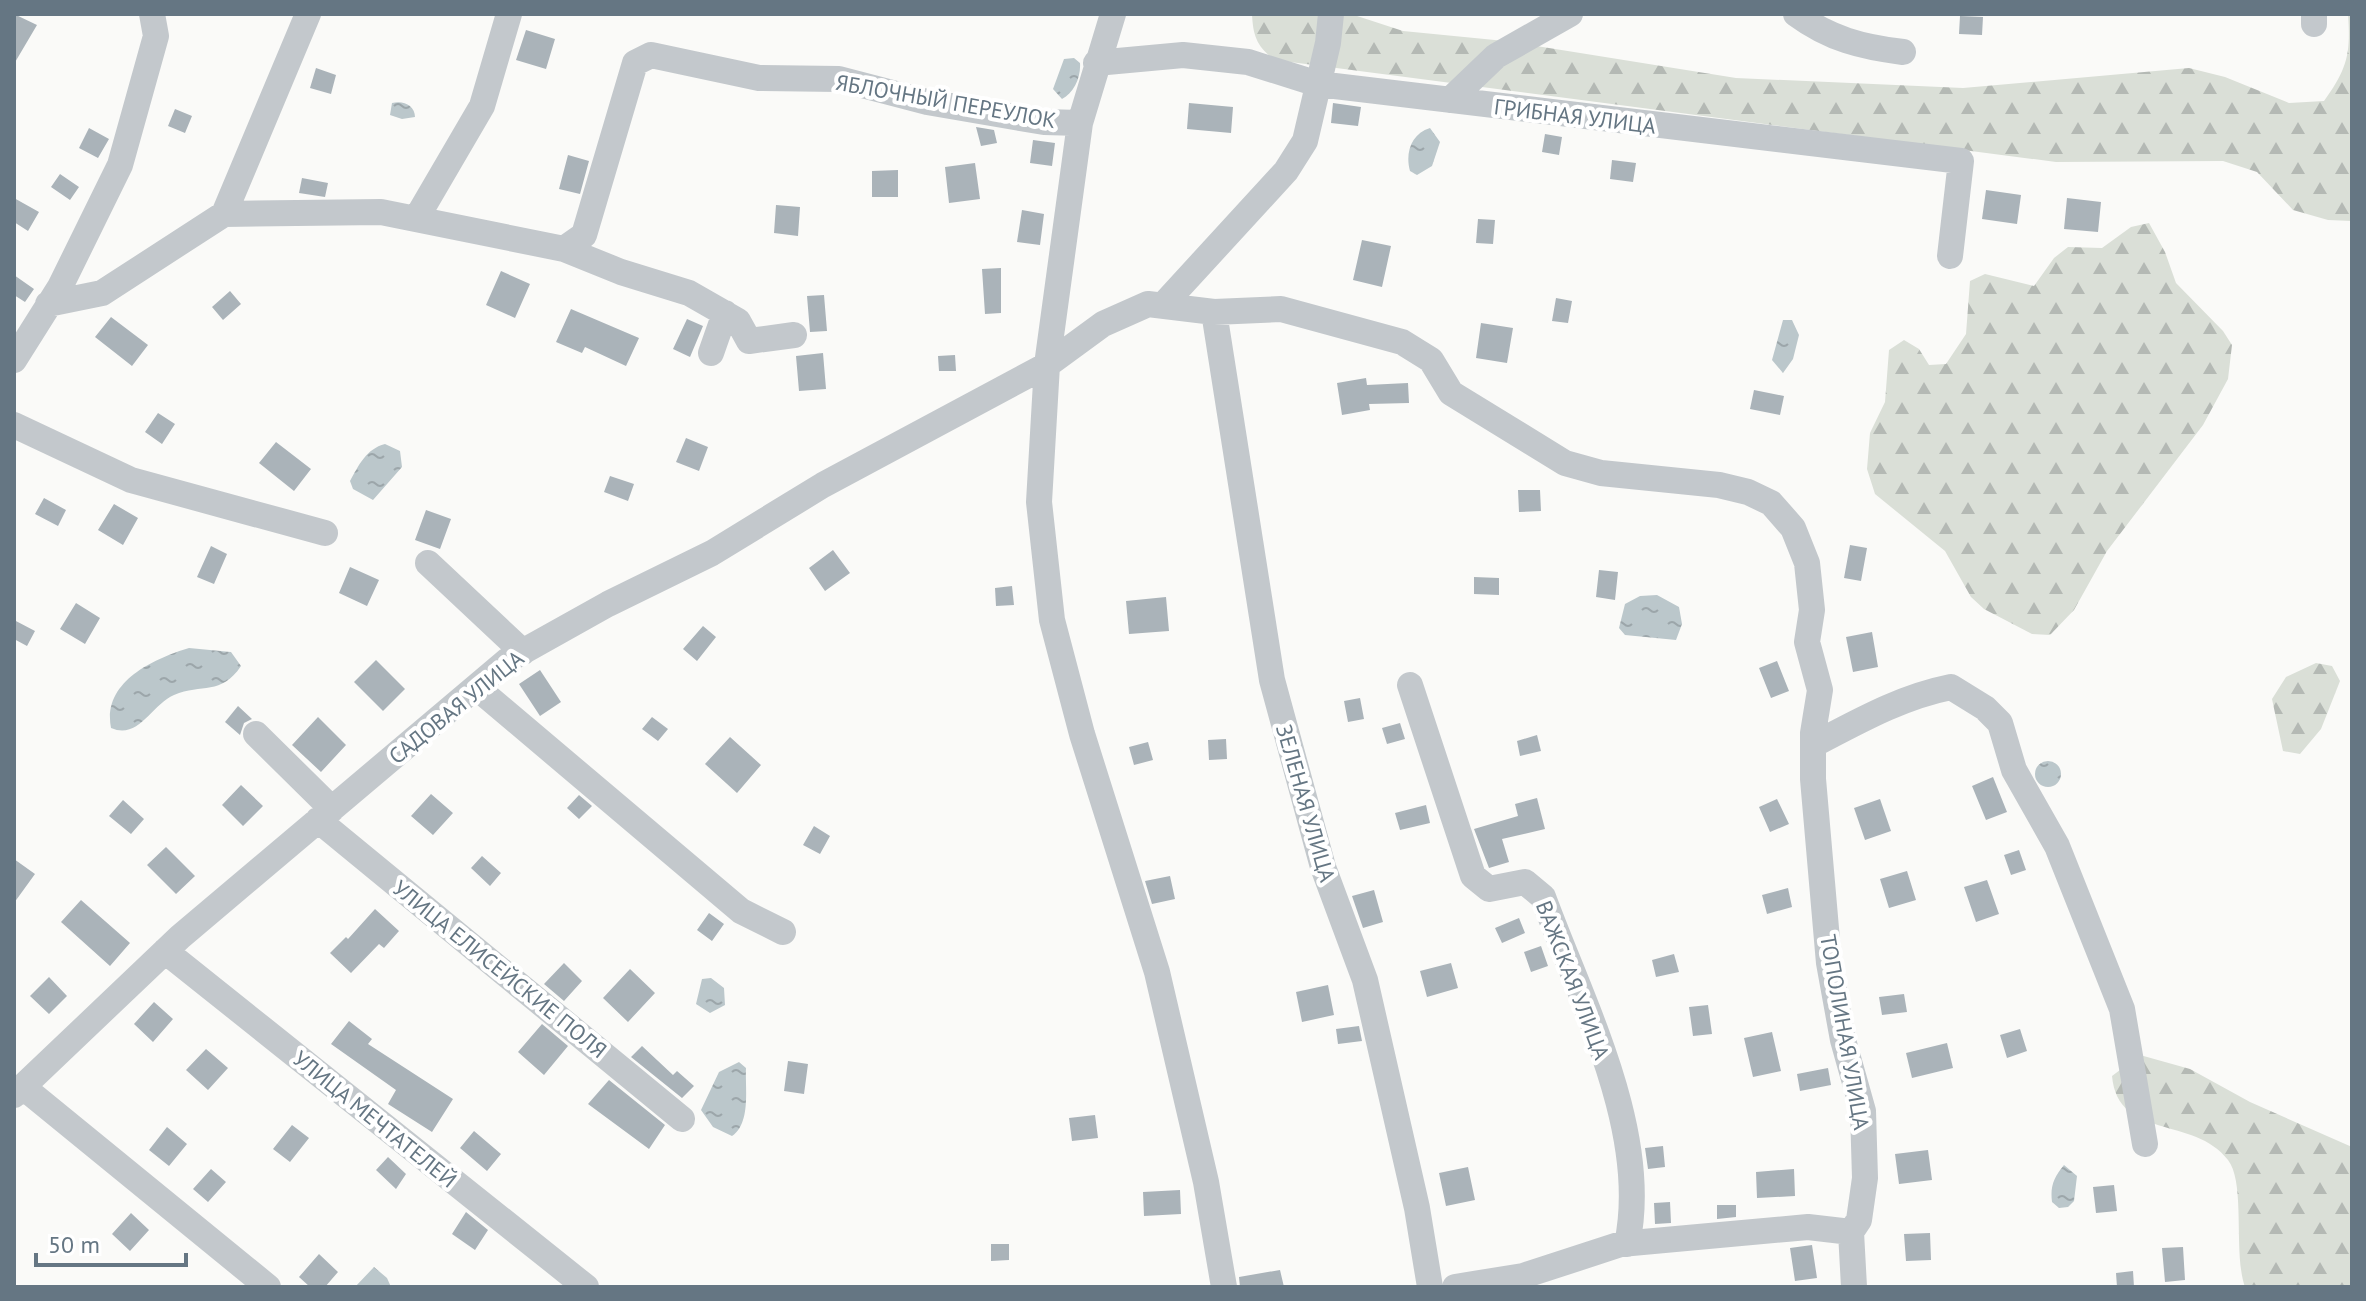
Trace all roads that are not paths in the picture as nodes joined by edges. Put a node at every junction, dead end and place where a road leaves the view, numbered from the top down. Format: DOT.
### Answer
graph roads {
  1 [pos="308,14"];
  2 [pos="509,14"];
  3 [pos="1113,14"];
  4 [pos="1331,14"];
  5 [pos="1570,14"];
  6 [pos="1796,14"];
  7 [pos="158,21"];
  8 [pos="1903,52"];
  9 [pos="1096,63"];
  10 [pos="1318,84"];
  11 [pos="1450,100"];
  12 [pos="1080,123"];
  13 [pos="224,214"];
  14 [pos="416,219"];
  15 [pos="564,249"];
  16 [pos="1950,256"];
  17 [pos="48,304"];
  18 [pos="1164,304"];
  19 [pos="1214,312"];
  20 [pos="725,313"];
  21 [pos="794,335"];
  22 [pos="711,353"];
  23 [pos="14,360"];
  24 [pos="1047,365"];
  25 [pos="14,425"];
  26 [pos="325,533"];
  27 [pos="428,563"];
  28 [pos="523,652"];
  29 [pos="1410,685"];
  30 [pos="476,687"];
  31 [pos="256,734"];
  32 [pos="1813,739"];
  33 [pos="325,814"];
  34 [pos="783,932"];
  35 [pos="165,951"];
  36 [pos="18,1091"];
  37 [pos="682,1119"];
  38 [pos="2145,1144"];
  39 [pos="1851,1232"];
  40 [pos="1627,1244"];
  41 [pos="268,1287"];
  42 [pos="586,1287"];
  43 [pos="1224,1287"];
  44 [pos="1430,1287"];
  45 [pos="1455,1287"];
  46 [pos="1854,1287"];
  1 -- 13 [label="street"];
  2 -- 14 [label="street"];
  3 -- 9 [label="street"];
  4 -- 10 [label="street"];
  5 -- 11 [label="street"];
  6 -- 8 [label="street"];
  7 -- 17 [label="street"];
  9 -- 10 [label="street, ГРИБНАЯ УЛИЦА"];
  9 -- 12 [label="street"];
  10 -- 11 [label="street, ГРИБНАЯ УЛИЦА"];
  10 -- 18 [label="street"];
  11 -- 16 [label="street, ГРИБНАЯ УЛИЦА"];
  12 -- 15 [label="street, ЯБЛОЧНЫЙ ПЕРЕУЛОК"];
  12 -- 24 [label="street"];
  13 -- 14 [label="street"];
  13 -- 17 [label="street"];
  14 -- 15 [label="street"];
  15 -- 20 [label="street"];
  17 -- 23 [label="street"];
  18 -- 19 [label="street, ТОПОЛИНАЯ УЛИЦА"];
  18 -- 24 [label="street, САДОВАЯ УЛИЦА"];
  19 -- 32 [label="street, ТОПОЛИНАЯ УЛИЦА"];
  19 -- 44 [label="street, ЗЕЛЕНАЯ УЛИЦА"];
  20 -- 21 [label="street"];
  20 -- 22 [label="street"];
  24 -- 28 [label="street, САДОВАЯ УЛИЦА"];
  24 -- 43 [label="street"];
  25 -- 26 [label="street"];
  27 -- 28 [label="street"];
  28 -- 30 [label="street, САДОВАЯ УЛИЦА"];
  29 -- 40 [label="street, ВАЖСКАЯ УЛИЦА"];
  30 -- 33 [label="street, САДОВАЯ УЛИЦА"];
  30 -- 34 [label="street"];
  31 -- 33 [label="street, УЛИЦА ЕЛИСЕЙСКИЕ ПОЛЯ"];
  32 -- 38 [label="street"];
  32 -- 39 [label="street, ТОПОЛИНАЯ УЛИЦА"];
  33 -- 35 [label="street, САДОВАЯ УЛИЦА"];
  33 -- 37 [label="street, УЛИЦА ЕЛИСЕЙСКИЕ ПОЛЯ"];
  35 -- 36 [label="street, САДОВАЯ УЛИЦА"];
  35 -- 42 [label="street, УЛИЦА МЕЧТАТЕЛЕЙ"];
  36 -- 41 [label="street"];
  39 -- 40 [label="street"];
  39 -- 46 [label="street"];
  40 -- 45 [label="street"];
}
